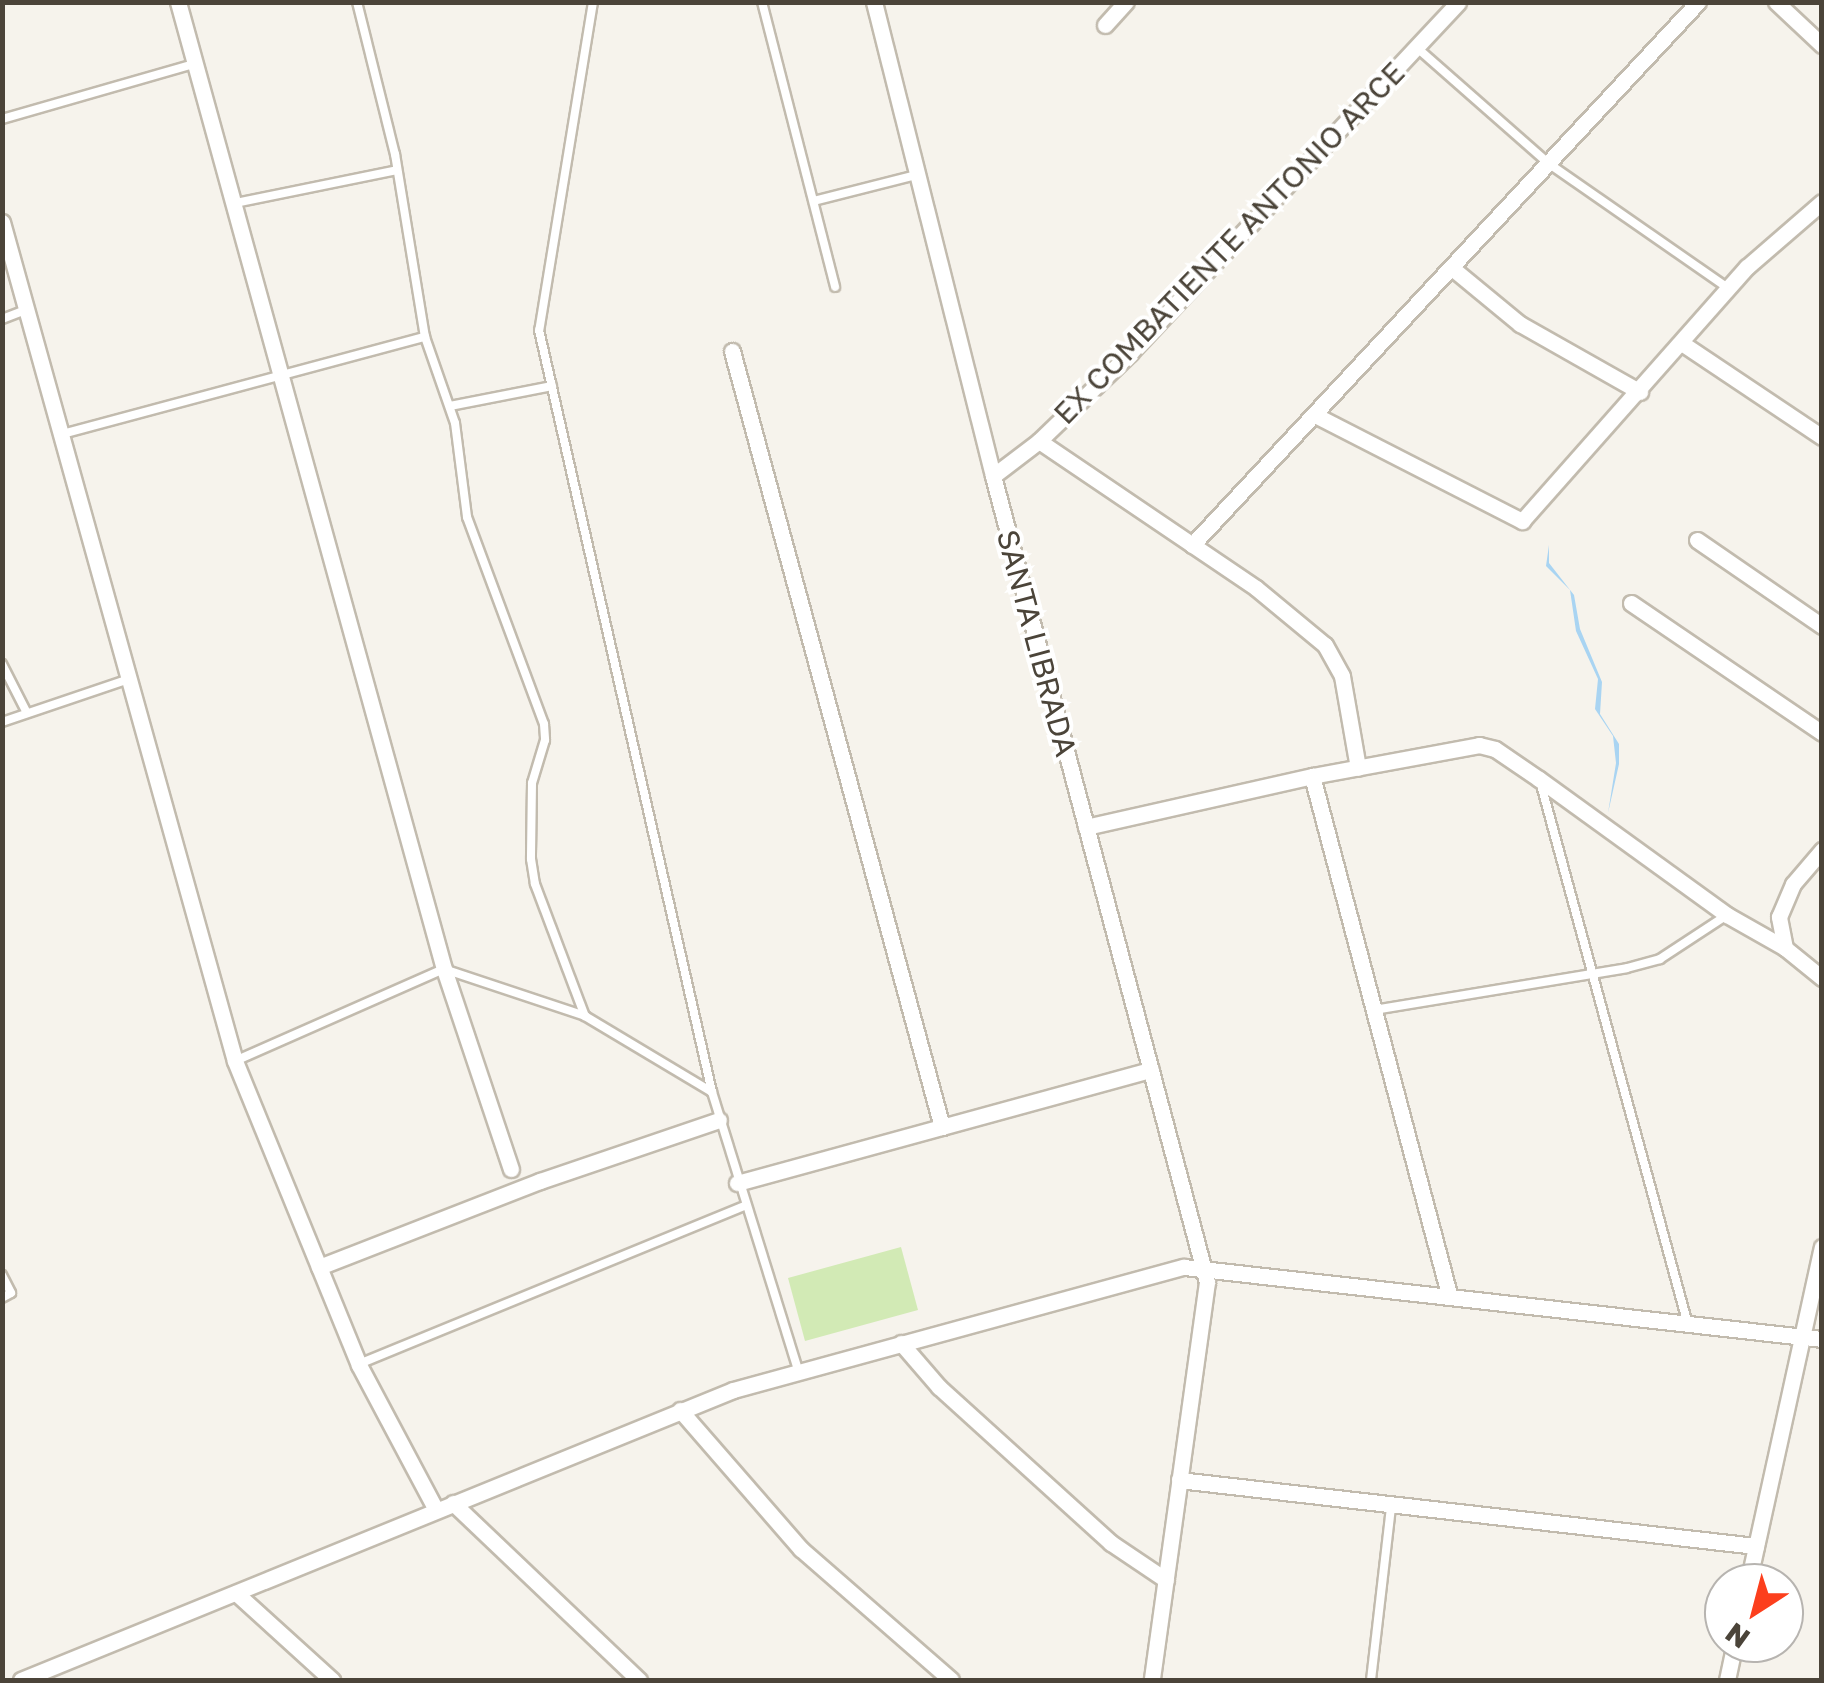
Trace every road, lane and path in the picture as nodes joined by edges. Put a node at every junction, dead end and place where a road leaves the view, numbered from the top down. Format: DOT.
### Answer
graph roads {
  1 [pos="178,2"];
  2 [pos="357,2"];
  3 [pos="592,2"];
  4 [pos="762,2"];
  5 [pos="874,2"];
  6 [pos="1126,2"];
  7 [pos="1458,2"];
  8 [pos="1698,2"];
  9 [pos="1776,2"];
  10 [pos="1106,24"];
  11 [pos="1822,44"];
  12 [pos="1416,47"];
  13 [pos="194,64"];
  14 [pos="2,119"];
  15 [pos="1548,163"];
  16 [pos="397,170"];
  17 [pos="918,175"];
  18 [pos="814,202"];
  19 [pos="232,204"];
  20 [pos="1820,207"];
  21 [pos="2,222"];
  22 [pos="1452,268"];
  23 [pos="835,287"];
  24 [pos="1728,288"];
  25 [pos="26,310"];
  26 [pos="2,319"];
  27 [pos="425,337"];
  28 [pos="1683,344"];
  29 [pos="732,352"];
  30 [pos="279,376"];
  31 [pos="552,386"];
  32 [pos="1640,392"];
  33 [pos="450,406"];
  34 [pos="1314,415"];
  35 [pos="58,435"];
  36 [pos="1822,438"];
  37 [pos="1039,441"];
  38 [pos="993,476"];
  39 [pos="1697,540"];
  40 [pos="1192,545"];
  41 [pos="1631,603"];
  42 [pos="1822,626"];
  43 [pos="2,664"];
  44 [pos="126,680"];
  45 [pos="27,713"];
  46 [pos="2,722"];
  47 [pos="1822,733"];
  48 [pos="1358,768"];
  49 [pos="1312,776"];
  50 [pos="1539,780"];
  51 [pos="1086,827"];
  52 [pos="1822,850"];
  53 [pos="1726,916"];
  54 [pos="1786,948"];
  55 [pos="444,969"];
  56 [pos="1592,973"];
  57 [pos="1822,978"];
  58 [pos="1371,1010"];
  59 [pos="585,1016"];
  60 [pos="235,1061"];
  61 [pos="1151,1070"];
  62 [pos="712,1092"];
  63 [pos="719,1120"];
  64 [pos="942,1127"];
  65 [pos="511,1169"];
  66 [pos="736,1183"];
  67 [pos="744,1206"];
  68 [pos="1822,1248"];
  69 [pos="319,1267"];
  70 [pos="1205,1274"];
  71 [pos="2,1275"];
  72 [pos="1449,1294"];
  73 [pos="2,1298"];
  74 [pos="1687,1322"];
  75 [pos="1802,1335"];
  76 [pos="1822,1339"];
  77 [pos="900,1343"];
  78 [pos="359,1365"];
  79 [pos="798,1370"];
  80 [pos="680,1410"];
  81 [pos="1179,1480"];
  82 [pos="1391,1502"];
  83 [pos="453,1504"];
  84 [pos="436,1510"];
  85 [pos="1756,1546"];
  86 [pos="1752,1563"];
  87 [pos="1166,1580"];
  88 [pos="236,1593"];
  89 [pos="33,1678"];
  90 [pos="332,1680"];
  91 [pos="639,1680"];
  92 [pos="951,1680"];
  93 [pos="1152,1680"];
  94 [pos="1371,1680"];
  1 -- 13 [label="street"];
  2 -- 16 [label="lane"];
  3 -- 31 [label="lane"];
  4 -- 18 [label="lane"];
  5 -- 17 [label="street, SANTA LIBRADA"];
  6 -- 10 [label="street"];
  7 -- 12 [label="street, EX COMBATIENTE ANTONIO ARCE"];
  8 -- 15 [label="street"];
  9 -- 11 [label="street"];
  12 -- 15 [label="lane"];
  12 -- 37 [label="street, EX COMBATIENTE ANTONIO ARCE"];
  13 -- 14 [label="lane"];
  13 -- 19 [label="street"];
  15 -- 22 [label="street"];
  15 -- 24 [label="lane"];
  16 -- 19 [label="lane"];
  16 -- 27 [label="lane"];
  17 -- 18 [label="lane"];
  17 -- 38 [label="street, SANTA LIBRADA"];
  18 -- 23 [label="lane"];
  19 -- 30 [label="street"];
  20 -- 24 [label="street"];
  21 -- 25 [label="street"];
  22 -- 32 [label="street"];
  22 -- 34 [label="street"];
  24 -- 28 [label="street"];
  25 -- 26 [label="lane"];
  25 -- 35 [label="street"];
  27 -- 30 [label="lane"];
  27 -- 33 [label="lane"];
  28 -- 32 [label="street"];
  28 -- 36 [label="street"];
  29 -- 64 [label="street"];
  30 -- 35 [label="lane"];
  30 -- 55 [label="street"];
  31 -- 33 [label="lane"];
  31 -- 62 [label="lane"];
  32 -- 34 [label="street"];
  33 -- 59 [label="lane"];
  34 -- 40 [label="street"];
  35 -- 44 [label="street"];
  37 -- 38 [label="street, EX COMBATIENTE ANTONIO ARCE"];
  37 -- 40 [label="street"];
  38 -- 51 [label="street, SANTA LIBRADA"];
  39 -- 42 [label="street"];
  40 -- 48 [label="street"];
  41 -- 47 [label="street"];
  43 -- 45 [label="lane"];
  44 -- 45 [label="lane"];
  44 -- 60 [label="street"];
  45 -- 46 [label="lane"];
  48 -- 49 [label="street"];
  48 -- 50 [label="street"];
  49 -- 51 [label="street"];
  49 -- 58 [label="street"];
  50 -- 53 [label="street"];
  50 -- 56 [label="lane"];
  51 -- 61 [label="street, SANTA LIBRADA"];
  52 -- 54 [label="street"];
  53 -- 54 [label="street"];
  53 -- 56 [label="lane"];
  54 -- 57 [label="street"];
  55 -- 59 [label="lane"];
  55 -- 60 [label="lane"];
  55 -- 65 [label="street"];
  56 -- 58 [label="lane"];
  56 -- 74 [label="lane"];
  58 -- 72 [label="street"];
  59 -- 62 [label="lane"];
  60 -- 69 [label="street"];
  61 -- 64 [label="street"];
  61 -- 70 [label="street, SANTA LIBRADA"];
  62 -- 63 [label="lane"];
  63 -- 66 [label="lane"];
  63 -- 69 [label="street"];
  64 -- 66 [label="street"];
  66 -- 67 [label="lane"];
  67 -- 78 [label="lane"];
  67 -- 79 [label="lane"];
  68 -- 75 [label="street"];
  69 -- 78 [label="street"];
  70 -- 72 [label="street"];
  70 -- 77 [label="street"];
  70 -- 81 [label="street"];
  71 -- 73 [label="lane"];
  72 -- 74 [label="street"];
  74 -- 75 [label="street"];
  75 -- 76 [label="street"];
  75 -- 85 [label="street"];
  77 -- 79 [label="street"];
  77 -- 87 [label="street"];
  78 -- 84 [label="street"];
  79 -- 80 [label="street"];
  80 -- 83 [label="street"];
  80 -- 92 [label="street"];
  81 -- 82 [label="street"];
  81 -- 87 [label="street"];
  82 -- 85 [label="street"];
  82 -- 94 [label="lane"];
  83 -- 84 [label="street"];
  83 -- 91 [label="street"];
  84 -- 88 [label="street"];
  85 -- 86 [label="street"];
  87 -- 93 [label="street"];
  88 -- 89 [label="street"];
  88 -- 90 [label="street"];
}
